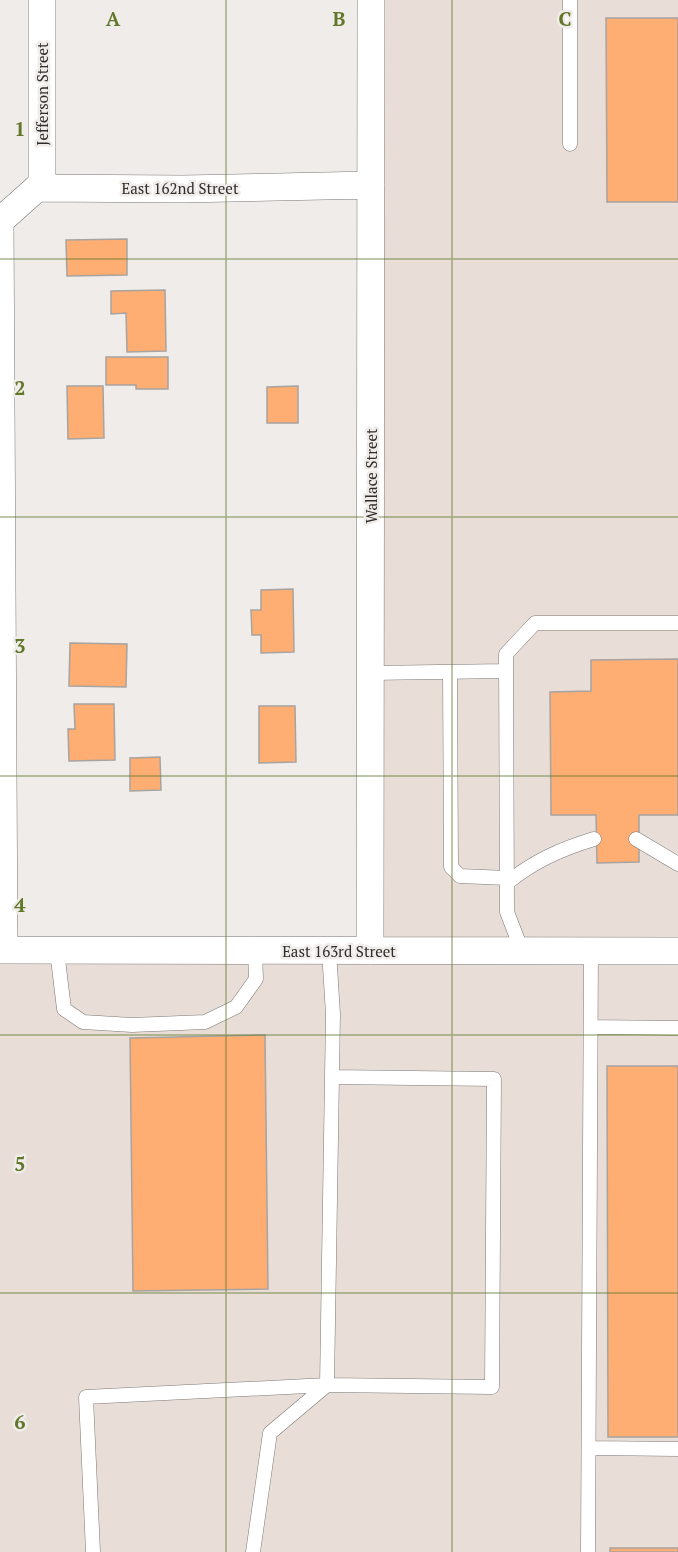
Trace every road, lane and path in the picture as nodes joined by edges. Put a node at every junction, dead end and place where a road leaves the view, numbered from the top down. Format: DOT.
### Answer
graph roads {
  1 [pos="42,0"];
  2 [pos="371,0"];
  3 [pos="570,0"];
  4 [pos="570,144"];
  5 [pos="371,185"];
  6 [pos="42,188"];
  7 [pos="0,220"];
  8 [pos="1,494"];
  9 [pos="678,623"];
  10 [pos="506,671"];
  11 [pos="450,672"];
  12 [pos="370,674"];
  13 [pos="2,711"];
  14 [pos="594,839"];
  15 [pos="636,839"];
  16 [pos="678,864"];
  17 [pos="2,867"];
  18 [pos="507,880"];
  19 [pos="2,950"];
  20 [pos="57,951"];
  21 [pos="255,951"];
  22 [pos="329,951"];
  23 [pos="370,951"];
  24 [pos="522,951"];
  25 [pos="591,951"];
  26 [pos="678,951"];
  27 [pos="591,1027"];
  28 [pos="678,1028"];
  29 [pos="332,1077"];
  30 [pos="327,1385"];
  31 [pos="589,1448"];
  32 [pos="678,1449"];
  33 [pos="93,1552"];
  34 [pos="253,1552"];
  35 [pos="588,1552"];
  1 -- 6 [label="street, Jefferson Street"];
  2 -- 5 [label="street, Wallace Street"];
  3 -- 4 [label="lane"];
  5 -- 6 [label="street, East 162nd Street"];
  5 -- 12 [label="street, Wallace Street"];
  6 -- 7 [label="street"];
  7 -- 8 [label="street"];
  8 -- 13 [label="street"];
  9 -- 10 [label="lane"];
  10 -- 11 [label="lane"];
  10 -- 18 [label="lane"];
  11 -- 12 [label="lane"];
  11 -- 18 [label="lane"];
  12 -- 23 [label="street, Wallace Street"];
  13 -- 17 [label="street"];
  14 -- 18 [label="lane"];
  15 -- 16 [label="lane"];
  17 -- 19 [label="street"];
  18 -- 24 [label="lane"];
  19 -- 20 [label="street, East 163rd Street"];
  20 -- 21 [label="street, East 163rd Street"];
  20 -- 21 [label="lane"];
  21 -- 22 [label="street, East 163rd Street"];
  22 -- 23 [label="street, East 163rd Street"];
  22 -- 29 [label="lane"];
  23 -- 24 [label="street, East 163rd Street"];
  24 -- 25 [label="street, East 163rd Street"];
  25 -- 26 [label="street, East 163rd Street"];
  25 -- 27 [label="lane"];
  27 -- 28 [label="lane"];
  27 -- 31 [label="lane"];
  29 -- 30 [label="lane"];
  29 -- 30 [label="lane"];
  30 -- 33 [label="lane"];
  30 -- 34 [label="lane"];
  31 -- 32 [label="lane"];
  31 -- 35 [label="lane"];
}
